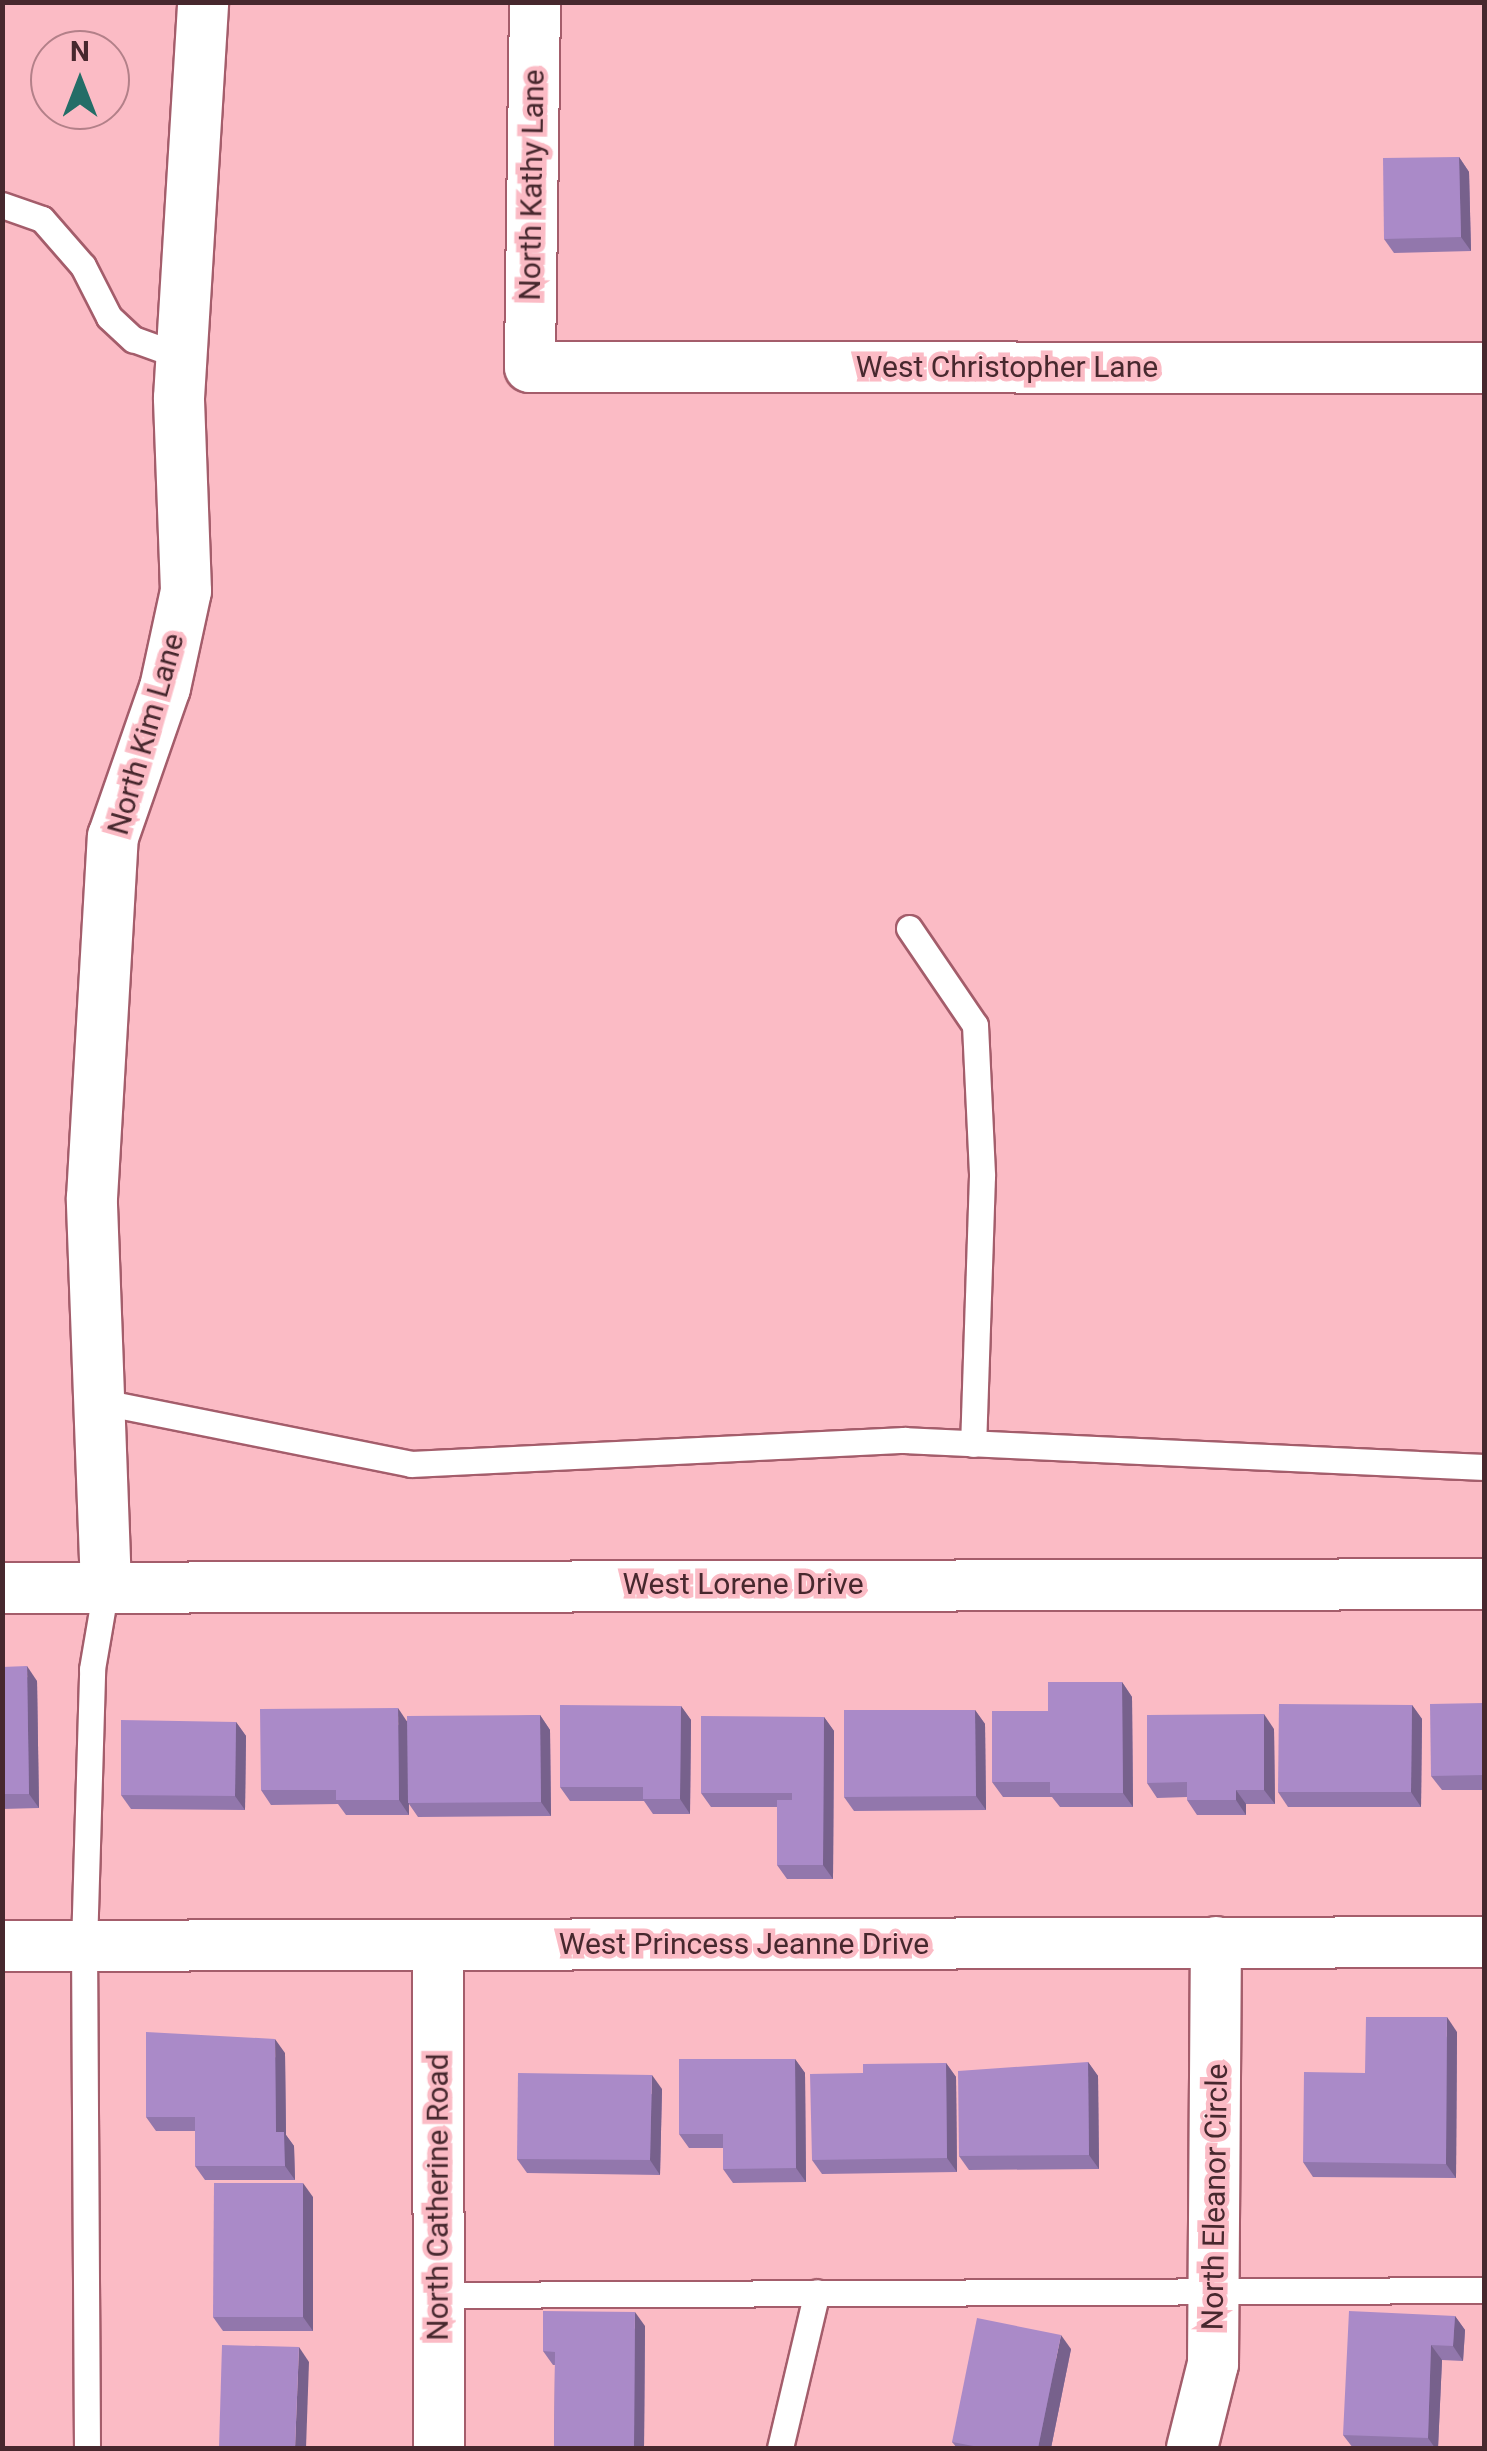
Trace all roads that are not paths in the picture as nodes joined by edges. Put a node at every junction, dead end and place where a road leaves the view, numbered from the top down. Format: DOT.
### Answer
graph roads {
  1 [pos="203,2"];
  2 [pos="534,2"];
  3 [pos="2,205"];
  4 [pos="183,357"];
  5 [pos="530,367"];
  6 [pos="1484,368"];
  7 [pos="909,928"];
  8 [pos="102,1402"];
  9 [pos="973,1444"];
  10 [pos="1484,1467"];
  11 [pos="1484,1584"];
  12 [pos="106,1587"];
  13 [pos="2,1588"];
  14 [pos="1216,1942"];
  15 [pos="1484,1942"];
  16 [pos="438,1945"];
  17 [pos="2,1946"];
  18 [pos="84,1946"];
  19 [pos="1215,2288"];
  20 [pos="1484,2290"];
  21 [pos="817,2292"];
  22 [pos="436,2294"];
  23 [pos="87,2448"];
  24 [pos="439,2448"];
  25 [pos="780,2448"];
  26 [pos="1192,2448"];
  1 -- 4 [label="street, North Kim Lane"];
  2 -- 5 [label="street, North Kathy Lane"];
  3 -- 4 [label="lane"];
  4 -- 8 [label="street, North Kim Lane"];
  5 -- 6 [label="street, West Christopher Lane"];
  7 -- 9 [label="lane"];
  8 -- 9 [label="lane"];
  8 -- 12 [label="street, North Kim Lane"];
  9 -- 10 [label="lane"];
  11 -- 12 [label="street, West Lorene Drive"];
  12 -- 13 [label="street, West Lorene Drive"];
  12 -- 18 [label="lane"];
  14 -- 15 [label="street, West Princess Jeanne Drive"];
  14 -- 16 [label="street, West Princess Jeanne Drive"];
  14 -- 19 [label="street, North Eleanor Circle"];
  16 -- 18 [label="street, West Princess Jeanne Drive"];
  16 -- 22 [label="street, North Catherine Road"];
  17 -- 18 [label="street, West Princess Jeanne Drive"];
  18 -- 23 [label="lane"];
  19 -- 20 [label="lane"];
  19 -- 21 [label="lane"];
  19 -- 26 [label="street, North Eleanor Circle"];
  21 -- 22 [label="lane"];
  21 -- 25 [label="lane"];
  22 -- 24 [label="street, North Catherine Road"];
}
